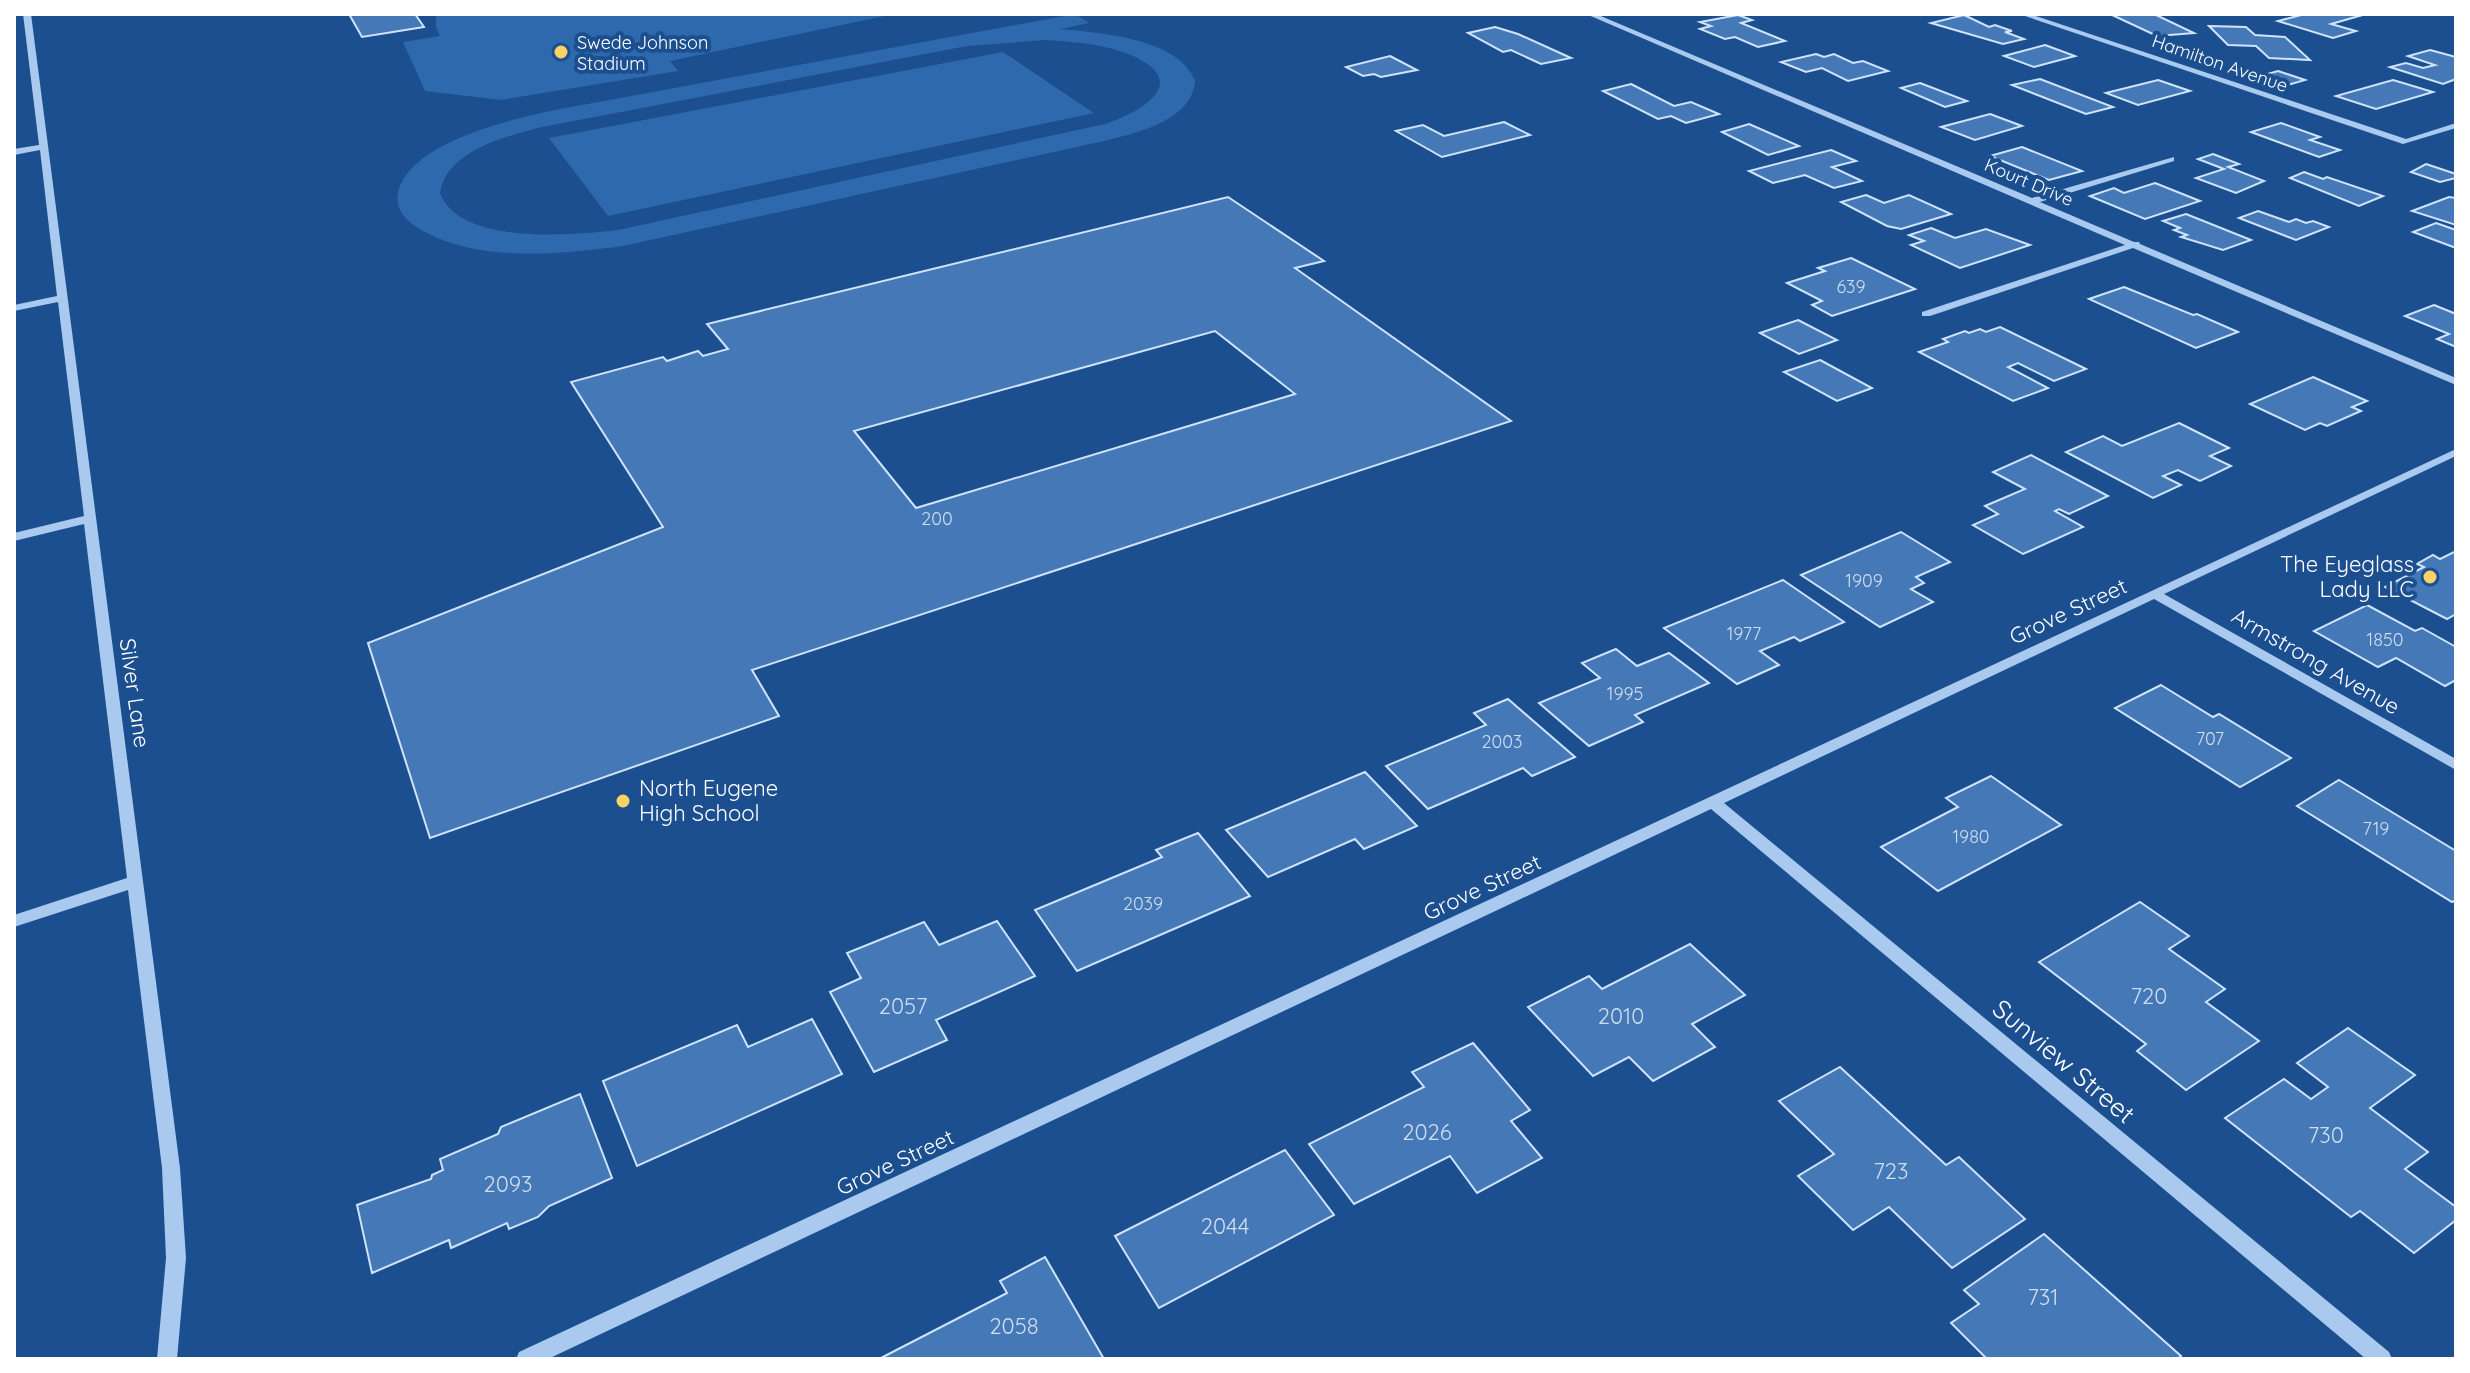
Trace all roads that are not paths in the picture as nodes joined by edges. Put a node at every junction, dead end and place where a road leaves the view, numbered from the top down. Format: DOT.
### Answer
graph roads {
  1 [pos="27,14"];
  2 [pos="1590,14"];
  3 [pos="2023,14"];
  4 [pos="29,34"];
  5 [pos="14,37"];
  6 [pos="2456,125"];
  7 [pos="43,147"];
  8 [pos="14,152"];
  9 [pos="2171,159"];
  10 [pos="2033,201"];
  11 [pos="2136,244"];
  12 [pos="61,298"];
  13 [pos="14,308"];
  14 [pos="1926,314"];
  15 [pos="2456,382"];
  16 [pos="2456,452"];
  17 [pos="88,519"];
  18 [pos="14,537"];
  19 [pos="2154,594"];
  20 [pos="2456,765"];
  21 [pos="1713,802"];
  22 [pos="136,881"];
  23 [pos="14,921"];
  24 [pos="167,1359"];
  25 [pos="526,1359"];
  26 [pos="2382,1359"];
  1 -- 4 [label="street, Silver Lane"];
  2 -- 10 [label="street, Kourt Drive"];
  3 -- 6 [label="street, Hamilton Avenue"];
  4 -- 5 [label="street"];
  4 -- 7 [label="street, Silver Lane"];
  7 -- 8 [label="street"];
  7 -- 12 [label="street, Silver Lane"];
  9 -- 10 [label="street"];
  10 -- 11 [label="street, Kourt Drive"];
  11 -- 14 [label="street"];
  11 -- 15 [label="street, Kourt Drive"];
  12 -- 13 [label="street"];
  12 -- 17 [label="street, Silver Lane"];
  16 -- 19 [label="street, Grove Street"];
  17 -- 18 [label="street"];
  17 -- 22 [label="street, Silver Lane"];
  19 -- 20 [label="street, Armstrong Avenue"];
  19 -- 21 [label="street, Grove Street"];
  21 -- 25 [label="street, Grove Street"];
  21 -- 26 [label="street, Sunview Street"];
  22 -- 23 [label="street"];
  22 -- 24 [label="street, Silver Lane"];
}
